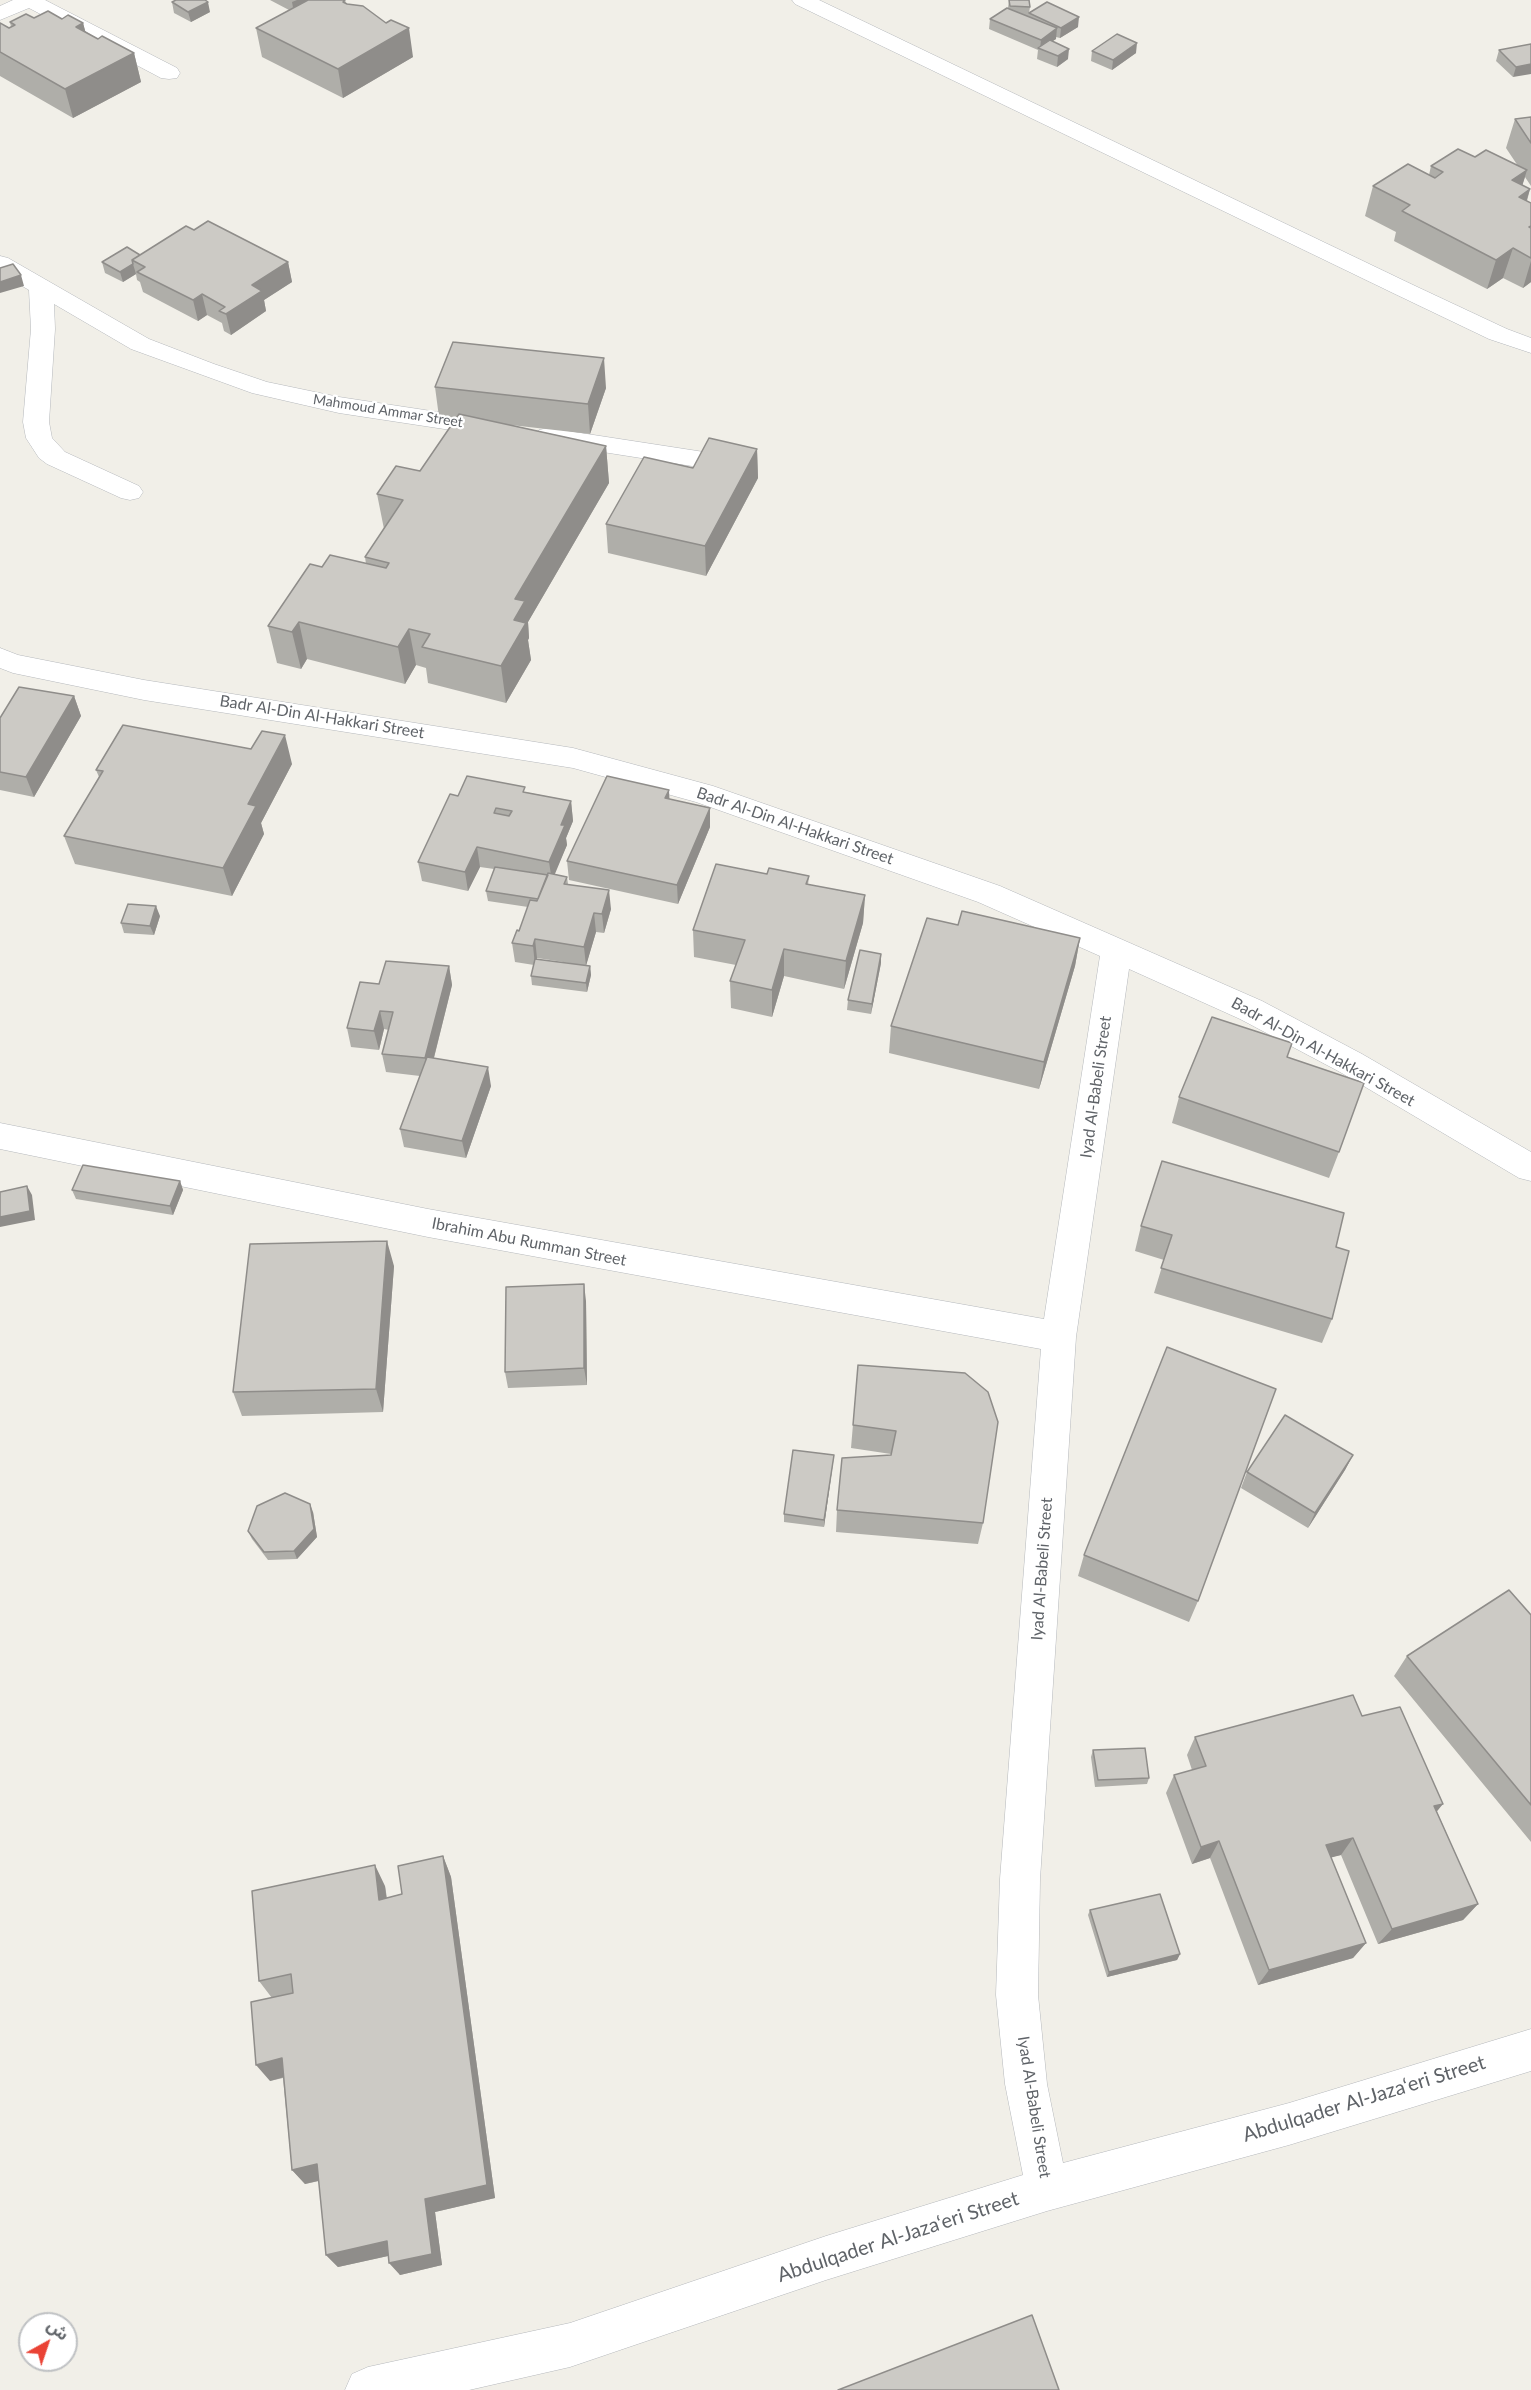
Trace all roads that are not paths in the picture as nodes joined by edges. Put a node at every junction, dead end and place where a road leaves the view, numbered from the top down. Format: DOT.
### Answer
graph roads {
  1 [pos="30,0"];
  2 [pos="802,0"];
  3 [pos="0,14"];
  4 [pos="169,74"];
  5 [pos="0,263"];
  6 [pos="41,287"];
  7 [pos="1531,346"];
  8 [pos="757,468"];
  9 [pos="130,492"];
  10 [pos="0,658"];
  11 [pos="1116,951"];
  12 [pos="0,1136"];
  13 [pos="1531,1167"];
  14 [pos="1059,1337"];
  15 [pos="1531,2050"];
  16 [pos="1047,2189"];
  17 [pos="368,2390"];
  1 -- 3 [label="street"];
  1 -- 4 [label="street"];
  2 -- 7 [label="street"];
  5 -- 6 [label="street, Mahmoud Ammar Street"];
  6 -- 8 [label="street, Mahmoud Ammar Street"];
  6 -- 9 [label="street"];
  10 -- 11 [label="street, Badr Al-Din Al-Hakkari Street"];
  11 -- 13 [label="street, Badr Al-Din Al-Hakkari Street"];
  11 -- 14 [label="street, Iyad Al-Babeli Street"];
  12 -- 14 [label="street, Ibrahim Abu Rumman Street"];
  14 -- 16 [label="street, Iyad Al-Babeli Street"];
  15 -- 16 [label="street, Abdulqader Al-Jaza‘eri Street"];
  16 -- 17 [label="street, Abdulqader Al-Jaza‘eri Street"];
}
